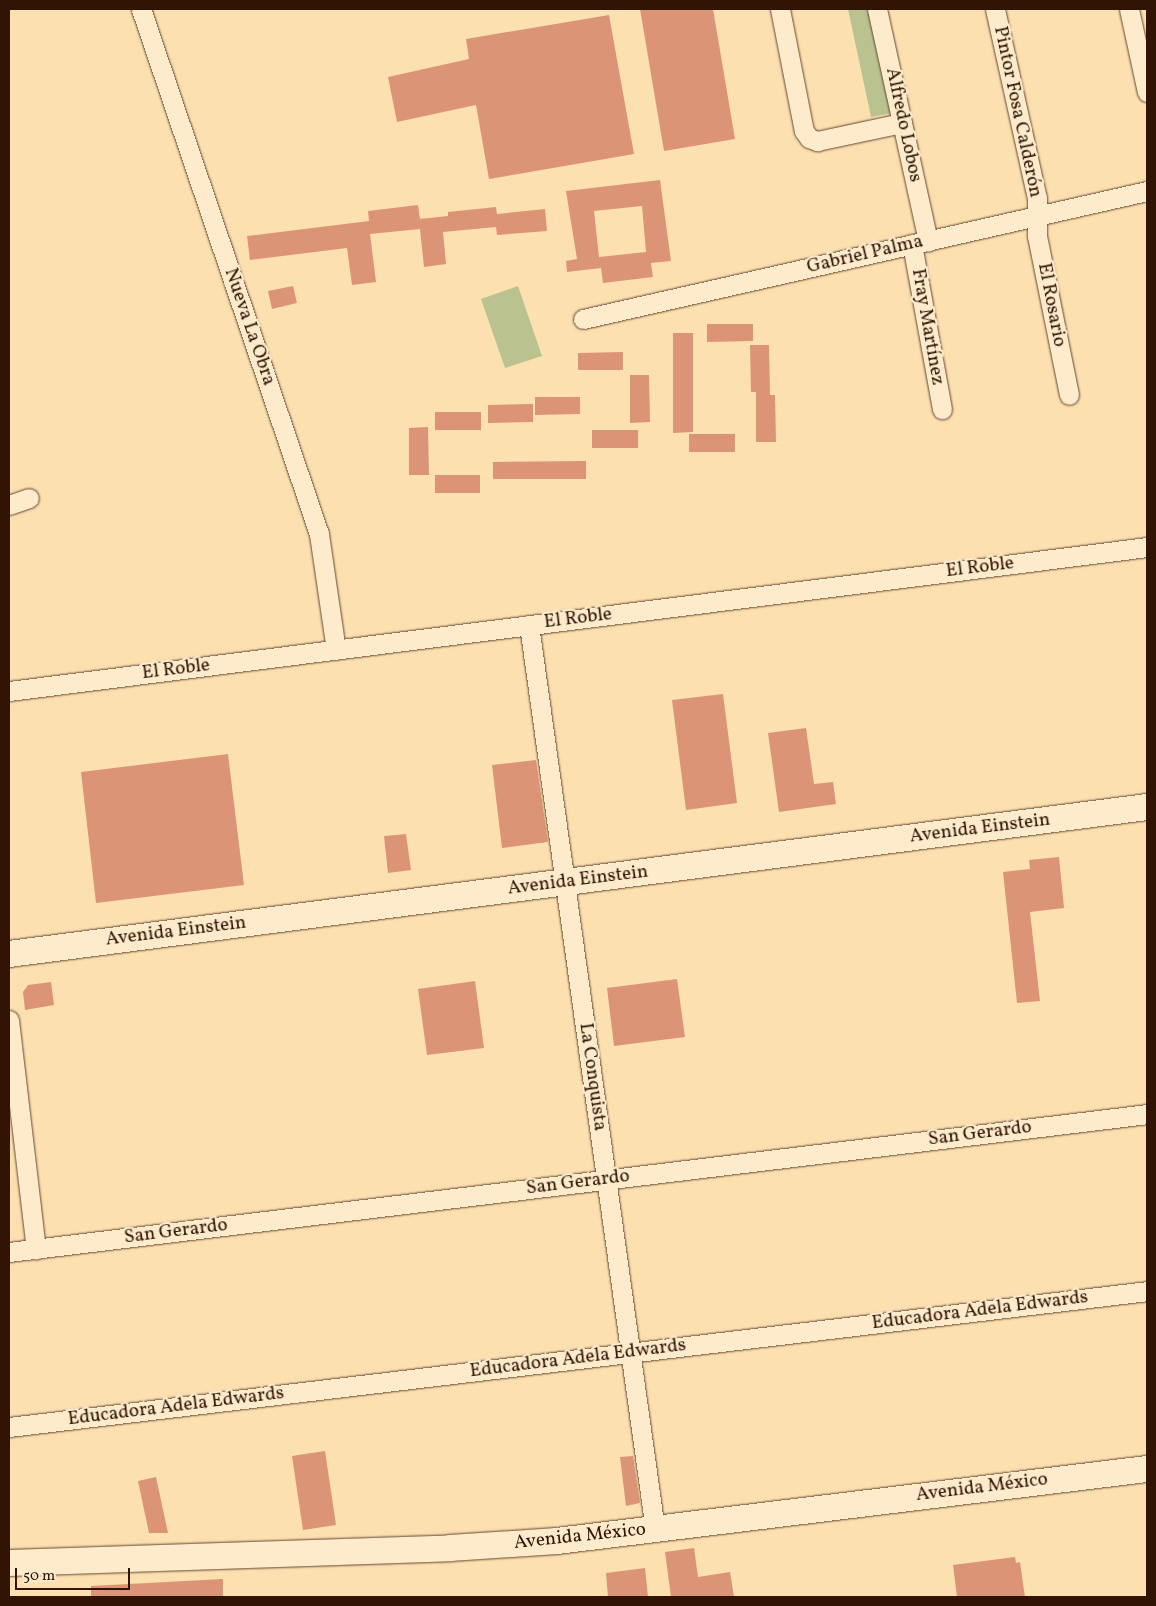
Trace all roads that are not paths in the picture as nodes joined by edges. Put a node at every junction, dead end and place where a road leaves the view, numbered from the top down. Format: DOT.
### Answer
graph roads {
  1 [pos="141,9"];
  2 [pos="780,9"];
  3 [pos="877,9"];
  4 [pos="995,9"];
  5 [pos="1129,9"];
  6 [pos="1143,56"];
  7 [pos="1147,92"];
  8 [pos="902,123"];
  9 [pos="1147,191"];
  10 [pos="1037,216"];
  11 [pos="920,242"];
  12 [pos="583,318"];
  13 [pos="1069,395"];
  14 [pos="942,409"];
  15 [pos="29,498"];
  16 [pos="9,504"];
  17 [pos="1147,547"];
  18 [pos="528,625"];
  19 [pos="336,650"];
  20 [pos="9,691"];
  21 [pos="1147,807"];
  22 [pos="566,882"];
  23 [pos="9,954"];
  24 [pos="9,1020"];
  25 [pos="1147,1114"];
  26 [pos="606,1180"];
  27 [pos="36,1249"];
  28 [pos="9,1252"];
  29 [pos="1147,1291"];
  30 [pos="630,1352"];
  31 [pos="9,1426"];
  32 [pos="1147,1469"];
  33 [pos="655,1529"];
  34 [pos="9,1563"];
  1 -- 19 [label="street, Nueva La Obra"];
  2 -- 8 [label="street"];
  3 -- 8 [label="street, Alfredo Lobos"];
  4 -- 10 [label="street, Pintor Fosa Calderón"];
  5 -- 6 [label="street"];
  6 -- 7 [label="street"];
  8 -- 11 [label="street, Alfredo Lobos"];
  9 -- 10 [label="street, Gabriel Palma"];
  10 -- 11 [label="street, Gabriel Palma"];
  10 -- 13 [label="street, El Rosario"];
  11 -- 12 [label="street, Gabriel Palma"];
  11 -- 14 [label="street, Fray Martínez"];
  15 -- 16 [label="street"];
  17 -- 18 [label="street, El Roble"];
  18 -- 19 [label="street, El Roble"];
  18 -- 22 [label="street, La Conquista"];
  19 -- 20 [label="street, El Roble"];
  21 -- 22 [label="main road, Avenida Einstein"];
  22 -- 23 [label="main road, Avenida Einstein"];
  22 -- 26 [label="street, La Conquista"];
  24 -- 27 [label="street"];
  25 -- 26 [label="street, San Gerardo"];
  26 -- 27 [label="street, San Gerardo"];
  26 -- 30 [label="street, La Conquista"];
  27 -- 28 [label="street, San Gerardo"];
  29 -- 30 [label="street, Educadora Adela Edwards"];
  30 -- 31 [label="street, Educadora Adela Edwards"];
  30 -- 33 [label="street, La Conquista"];
  32 -- 33 [label="main road, Avenida México"];
  33 -- 34 [label="main road, Avenida México"];
}
